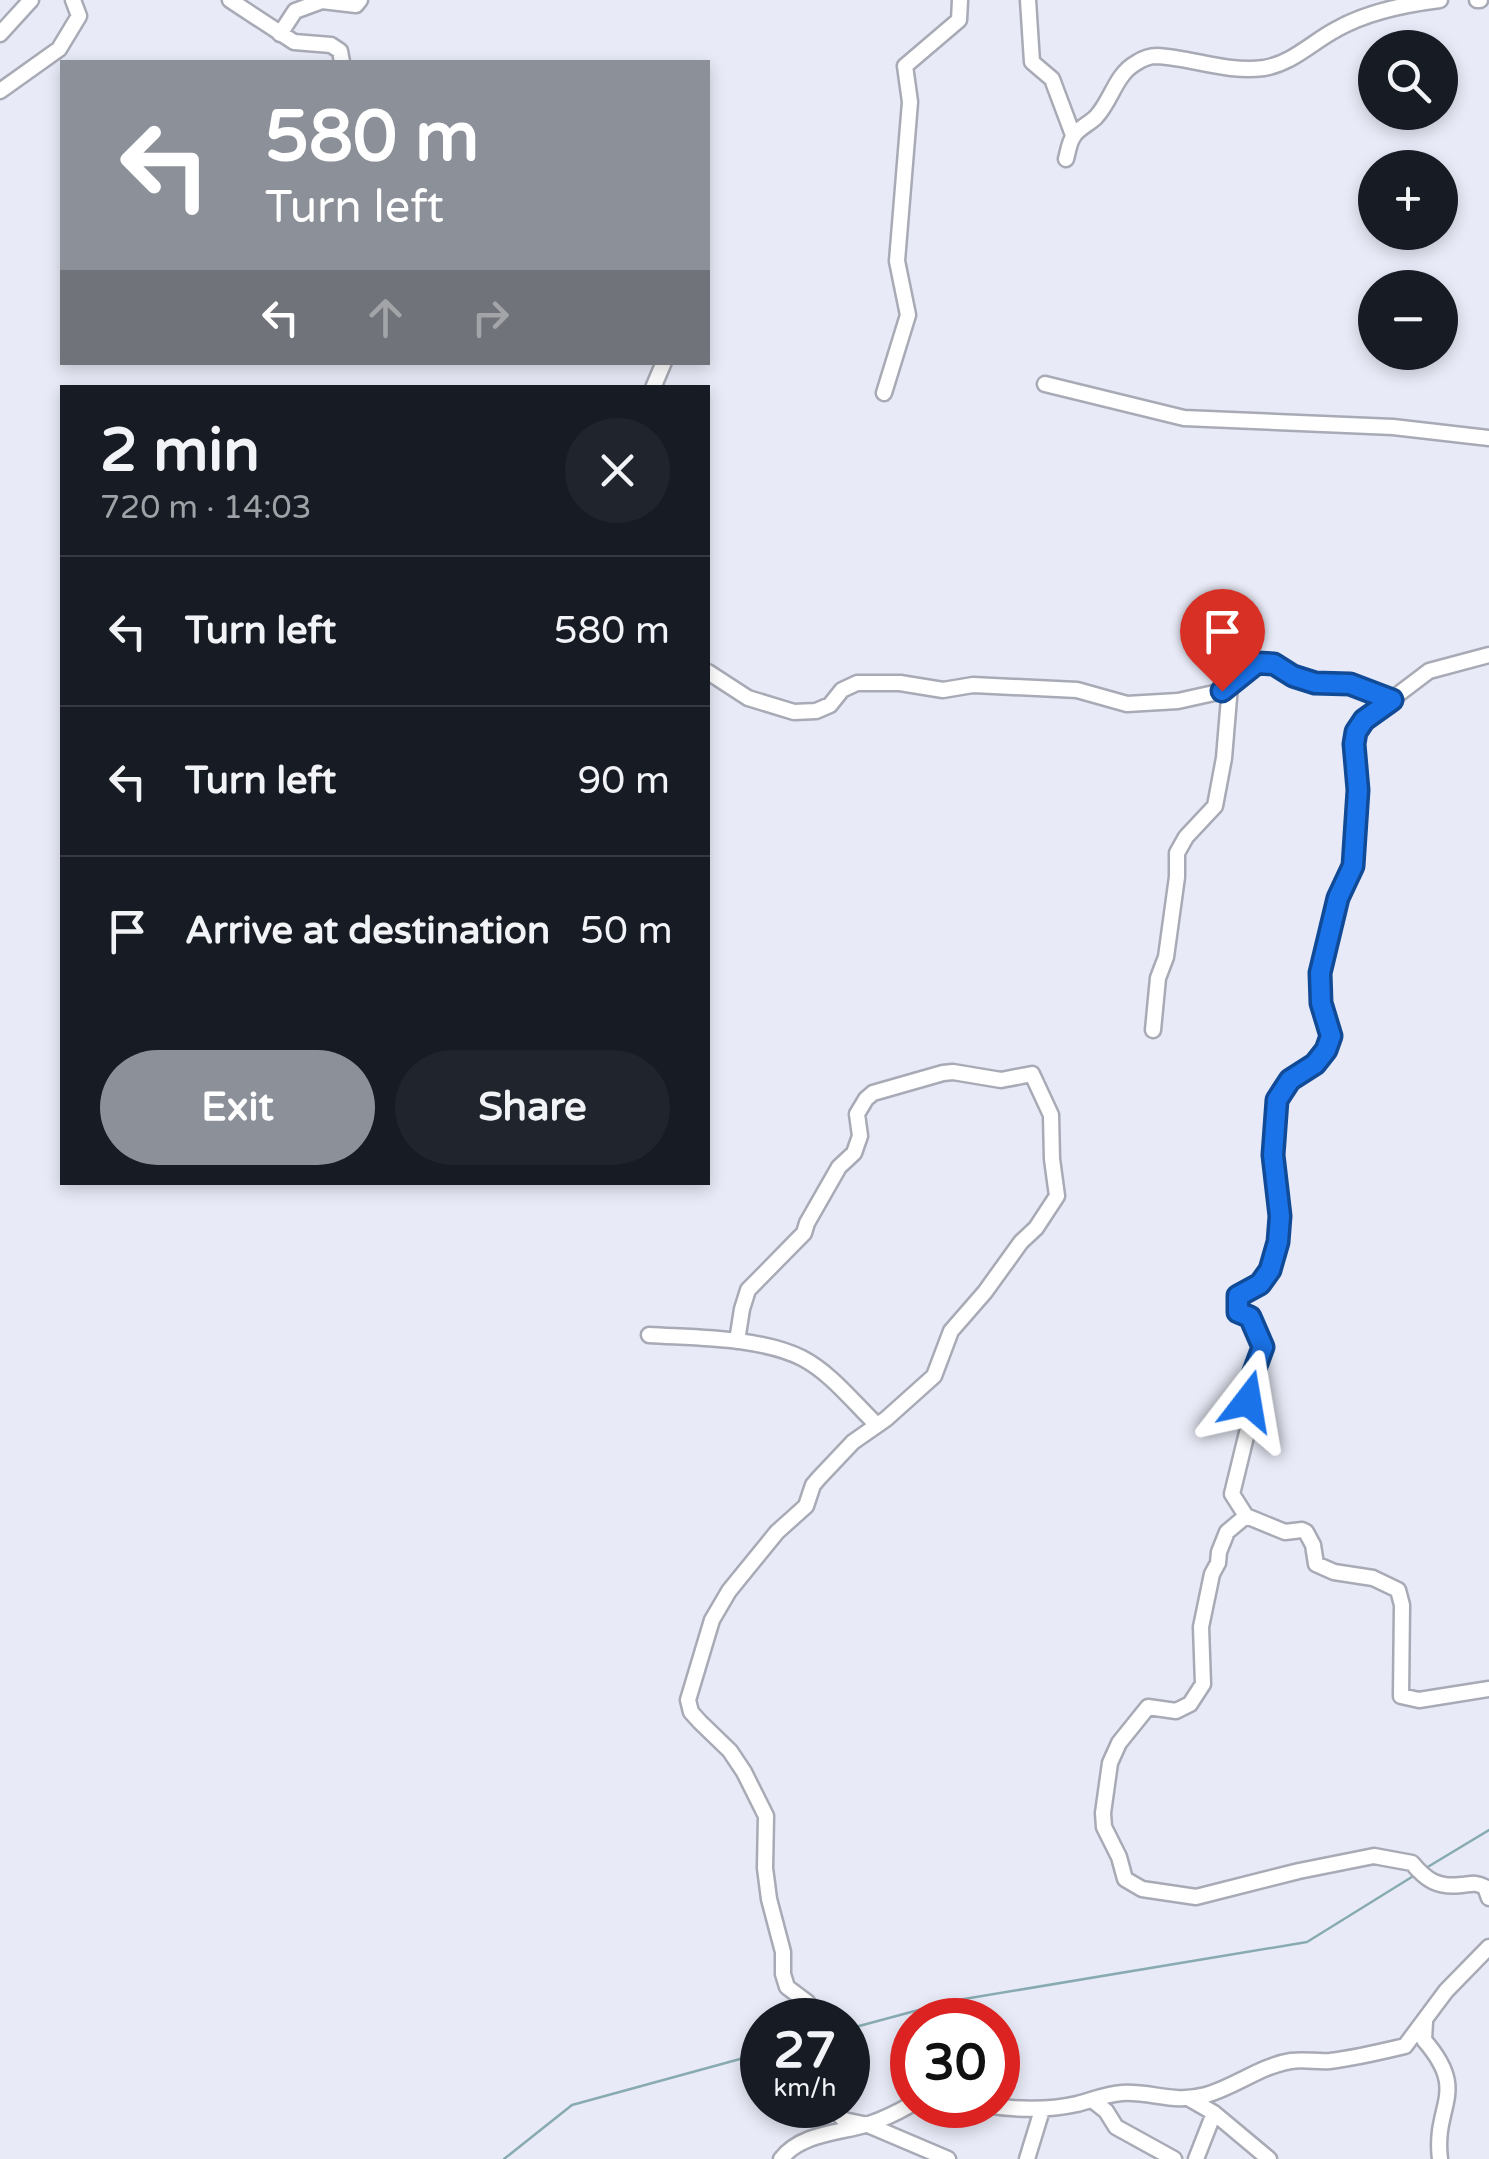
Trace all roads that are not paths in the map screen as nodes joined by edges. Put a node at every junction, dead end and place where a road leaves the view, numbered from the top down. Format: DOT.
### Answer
graph roads {
  1 [pos="32,0"];
  2 [pos="73,0"];
  3 [pos="230,0"];
  4 [pos="360,0"];
  5 [pos="960,0"];
  6 [pos="1028,0"];
  7 [pos="1440,0"];
  8 [pos="1406,2"];
  9 [pos="0,34"];
  10 [pos="280,34"];
  11 [pos="342,60"];
  12 [pos="0,91"];
  13 [pos="1073,135"];
  14 [pos="1066,159"];
  15 [pos="1045,384"];
  16 [pos="884,393"];
  17 [pos="1489,438"];
  18 [pos="1489,656"];
  19 [pos="710,673"];
  20 [pos="1230,686"];
  21 [pos="1392,700"];
  22 [pos="1153,1030"];
  23 [pos="649,1335"];
  24 [pos="737,1341"];
  25 [pos="878,1425"];
  26 [pos="1246,1516"];
  27 [pos="1489,1689"];
  28 [pos="1489,1898"];
  29 [pos="1489,1947"];
  30 [pos="801,1998"];
  31 [pos="1426,2021"];
  32 [pos="1188,2098"];
  33 [pos="1092,2100"];
  34 [pos="1020,2109"];
  35 [pos="1042,2110"];
  36 [pos="1214,2112"];
  37 [pos="870,2126"];
  38 [pos="856,2128"];
  39 [pos="1262,2157"];
  40 [pos="781,2159"];
  41 [pos="948,2159"];
  42 [pos="1027,2159"];
  43 [pos="1174,2159"];
  44 [pos="1196,2159"];
  45 [pos="1440,2159"];
  1 -- 9 [label="street"];
  2 -- 12 [label="street"];
  3 -- 10 [label="street"];
  4 -- 10 [label="street"];
  5 -- 16 [label="street"];
  6 -- 13 [label="street"];
  7 -- 8 [label="street"];
  8 -- 13 [label="street"];
  10 -- 11 [label="street"];
  13 -- 14 [label="street"];
  15 -- 17 [label="street"];
  18 -- 21 [label="street"];
  19 -- 20 [label="street"];
  20 -- 21 [label="street"];
  20 -- 22 [label="street"];
  21 -- 26 [label="street"];
  23 -- 24 [label="street"];
  24 -- 25 [label="street"];
  24 -- 25 [label="street"];
  25 -- 30 [label="street"];
  26 -- 27 [label="street"];
  26 -- 28 [label="street"];
  29 -- 31 [label="street"];
  31 -- 32 [label="street"];
  31 -- 45 [label="street"];
  32 -- 33 [label="street"];
  32 -- 36 [label="street"];
  33 -- 35 [label="street"];
  33 -- 43 [label="street"];
  34 -- 35 [label="street"];
  35 -- 42 [label="street"];
  36 -- 39 [label="street"];
  36 -- 44 [label="street"];
  37 -- 41 [label="street"];
  38 -- 40 [label="street"];
}
